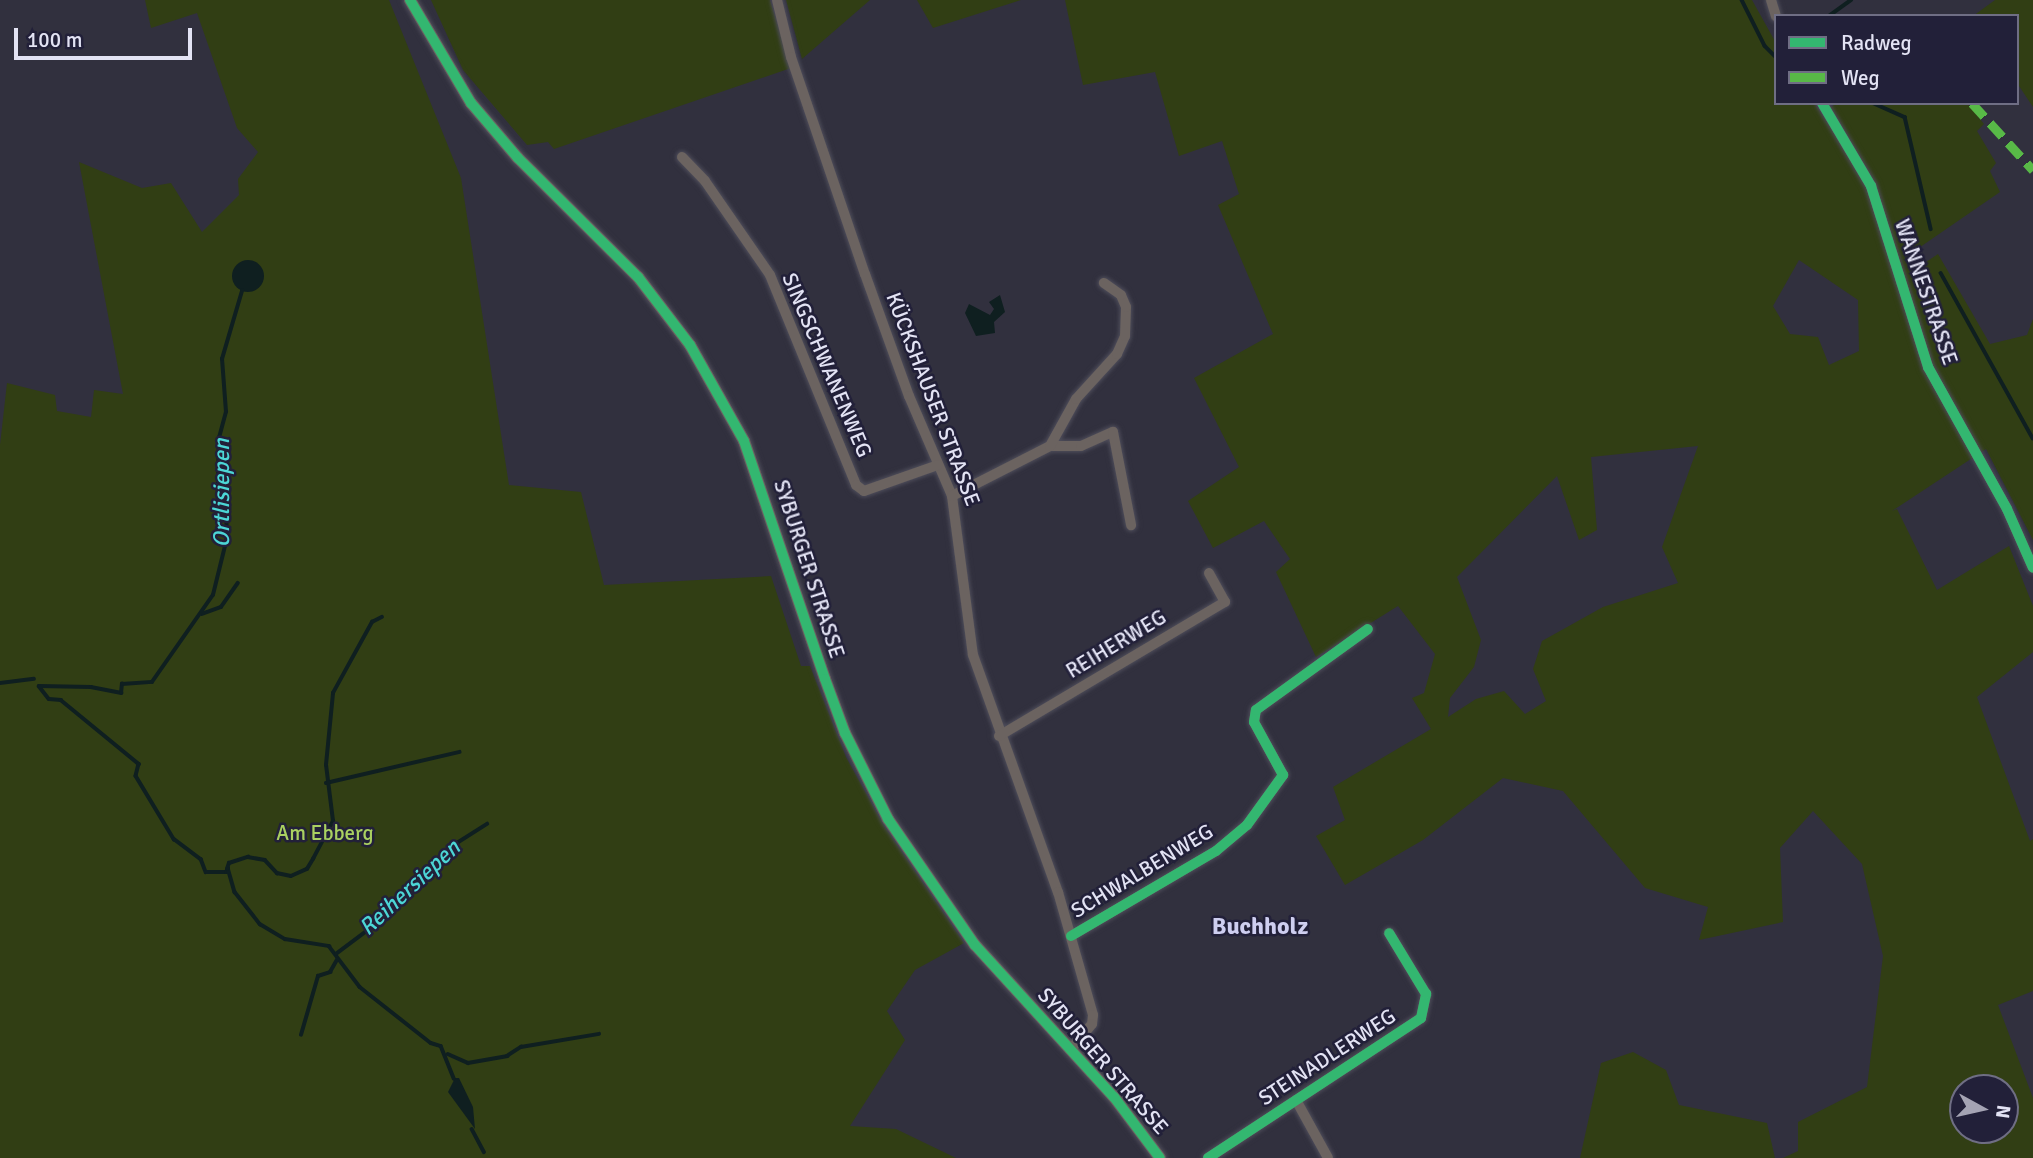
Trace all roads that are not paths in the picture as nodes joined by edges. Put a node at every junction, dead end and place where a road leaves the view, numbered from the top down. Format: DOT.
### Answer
graph roads {
  1 [pos="410,0"];
  2 [pos="777,0"];
  3 [pos="1823,105"];
  4 [pos="682,157"];
  5 [pos="1104,283"];
  6 [pos="1050,446"];
  7 [pos="938,465"];
  8 [pos="952,496"];
  9 [pos="1131,525"];
  10 [pos="2033,568"];
  11 [pos="1209,573"];
  12 [pos="1368,629"];
  13 [pos="999,736"];
  14 [pos="1390,933"];
  15 [pos="1071,936"];
  16 [pos="1070,1051"];
  17 [pos="1296,1100"];
  18 [pos="1160,1158"];
  19 [pos="1208,1158"];
  20 [pos="1328,1158"];
  1 -- 16 [label="street, SYBURGER STRASSE"];
  2 -- 7 [label="street, KÜCKSHAUSER STRASSE"];
  3 -- 10 [label="street, WANNESTRASSE"];
  4 -- 7 [label="street, SINGSCHWANENWEG"];
  5 -- 6 [label="street"];
  6 -- 8 [label="street"];
  6 -- 9 [label="street"];
  7 -- 8 [label="street, KÜCKSHAUSER STRASSE"];
  8 -- 13 [label="street, KÜCKSHAUSER STRASSE"];
  11 -- 13 [label="street, REIHERWEG"];
  12 -- 15 [label="street, SCHWALBENWEG"];
  13 -- 15 [label="street, KÜCKSHAUSER STRASSE"];
  14 -- 17 [label="street, STEINADLERWEG"];
  15 -- 16 [label="street, KÜCKSHAUSER STRASSE"];
  16 -- 18 [label="street, SYBURGER STRASSE"];
  17 -- 19 [label="street, STEINADLERWEG"];
  17 -- 20 [label="street"];
}
